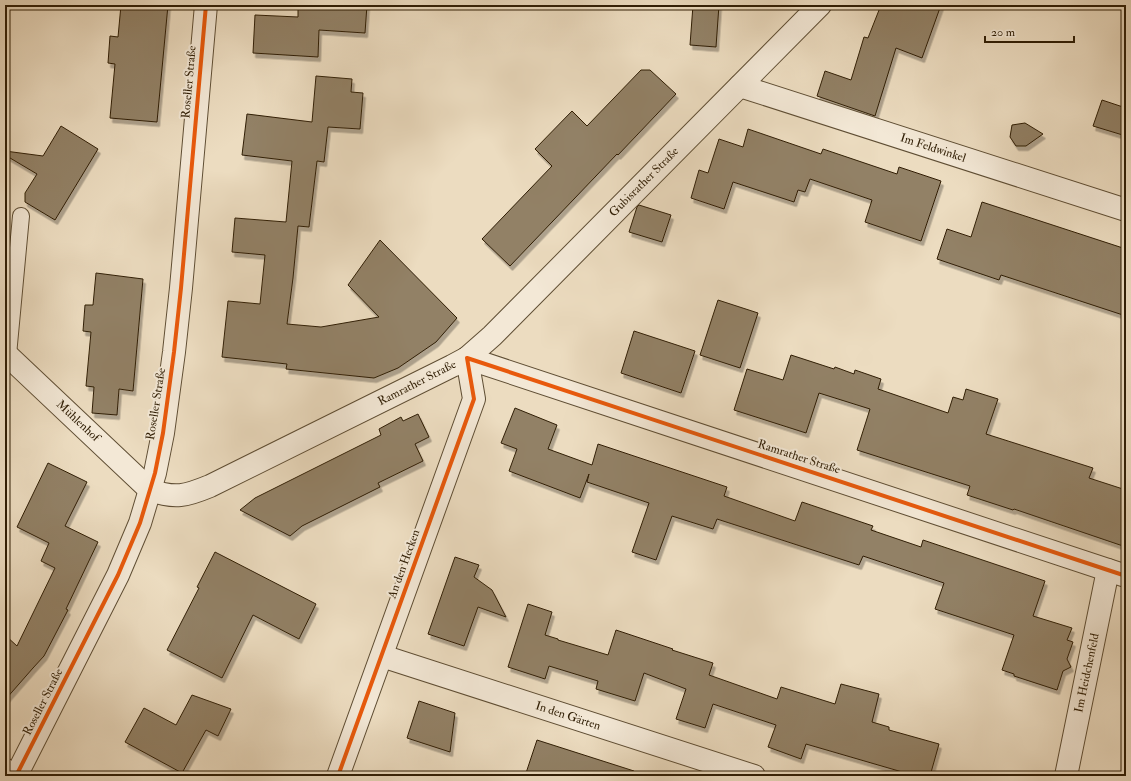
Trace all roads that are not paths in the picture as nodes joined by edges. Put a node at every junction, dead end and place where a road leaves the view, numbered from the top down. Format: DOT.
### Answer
graph roads {
  1 [pos="206,5"];
  2 [pos="820,5"];
  3 [pos="740,86"];
  4 [pos="1126,210"];
  5 [pos="21,216"];
  6 [pos="6,354"];
  7 [pos="466,358"];
  8 [pos="150,490"];
  9 [pos="1117,573"];
  10 [pos="382,656"];
  11 [pos="5,766"];
  12 [pos="16,776"];
  13 [pos="338,776"];
  14 [pos="754,776"];
  15 [pos="1066,776"];
  1 -- 8 [label="street, Roseller Straße"];
  2 -- 3 [label="street, Gubisrather Straße"];
  3 -- 4 [label="street, Im Feldwinkel"];
  3 -- 7 [label="street, Gubisrather Straße"];
  5 -- 6 [label="lane"];
  6 -- 8 [label="street, Mühlenhof"];
  7 -- 8 [label="street, Ramrather Straße"];
  7 -- 9 [label="street, Ramrather Straße"];
  7 -- 10 [label="street, An den Hecken"];
  8 -- 12 [label="street, Roseller Straße"];
  9 -- 15 [label="street, Im Heidchenfeld"];
  10 -- 13 [label="street, An den Hecken"];
  10 -- 14 [label="street, In den Gärten"];
  11 -- 12 [label="lane"];
}
